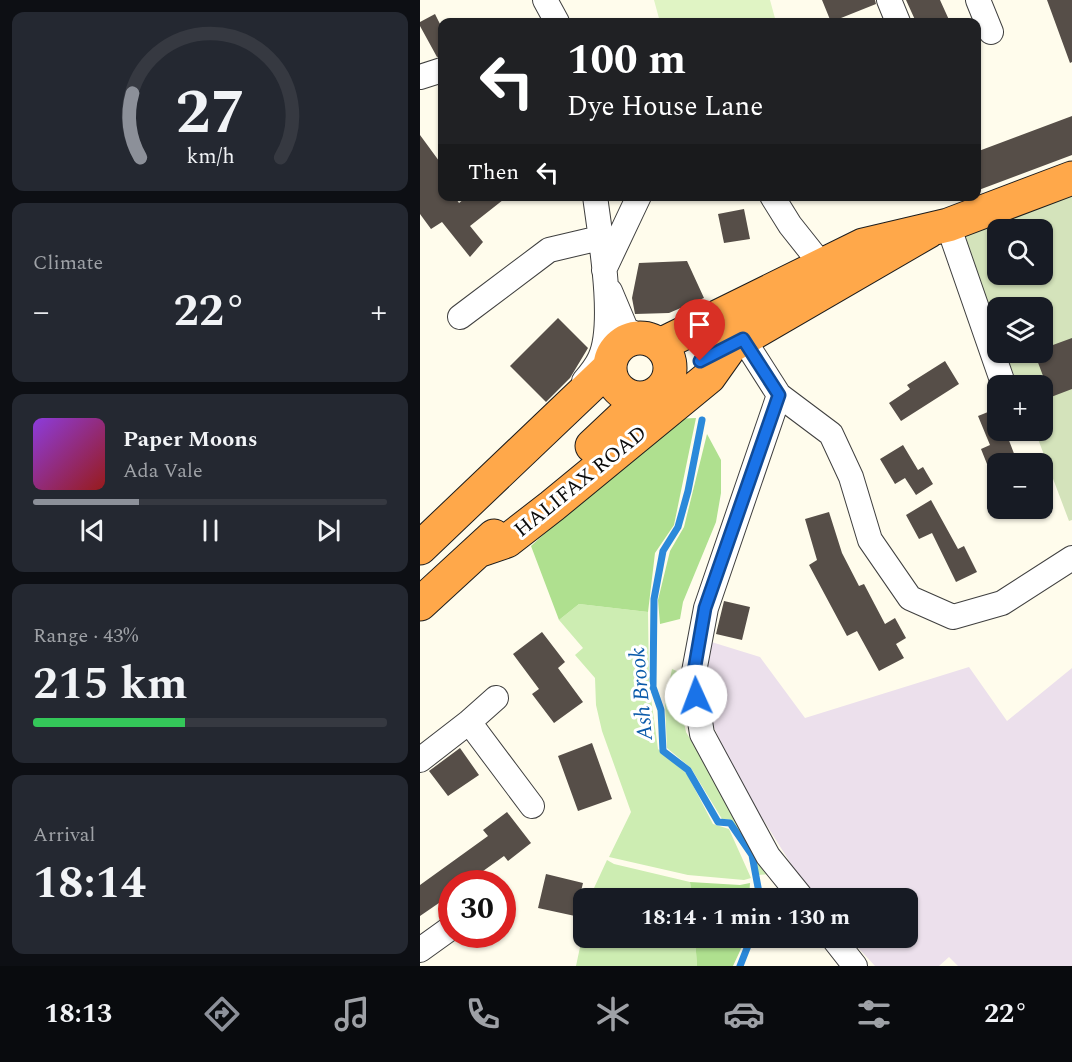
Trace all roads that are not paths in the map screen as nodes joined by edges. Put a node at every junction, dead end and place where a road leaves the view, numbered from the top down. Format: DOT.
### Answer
graph roads {
  1 [pos="545,0"];
  2 [pos="889,0"];
  3 [pos="978,0"];
  4 [pos="555,18"];
  5 [pos="896,18"];
  6 [pos="991,32"];
  7 [pos="438,71"];
  8 [pos="420,77"];
  9 [pos="1072,178"];
  10 [pos="596,201"];
  11 [pos="637,201"];
  12 [pos="775,201"];
  13 [pos="954,217"];
  14 [pos="600,238"];
  15 [pos="821,264"];
  16 [pos="605,274"];
  17 [pos="460,317"];
  18 [pos="733,333"];
  19 [pos="634,349"];
  20 [pos="1001,375"];
  21 [pos="779,395"];
  22 [pos="643,398"];
  23 [pos="555,419"];
  24 [pos="420,548"];
  25 [pos="477,551"];
  26 [pos="1072,558"];
  27 [pos="420,604"];
  28 [pos="496,698"];
  29 [pos="469,722"];
  30 [pos="420,760"];
  31 [pos="532,806"];
  32 [pos="794,888"];
  33 [pos="438,937"];
  34 [pos="840,948"];
  35 [pos="420,950"];
  36 [pos="855,966"];
  1 -- 4 [label="street"];
  2 -- 5 [label="street"];
  3 -- 6 [label="street"];
  7 -- 8 [label="street"];
  9 -- 13 [label="highway, HALIFAX ROAD"];
  10 -- 14 [label="street"];
  11 -- 16 [label="street"];
  12 -- 15 [label="street"];
  13 -- 15 [label="highway, HALIFAX ROAD"];
  13 -- 18 [label="highway, HALIFAX ROAD"];
  13 -- 20 [label="street"];
  14 -- 16 [label="street"];
  14 -- 17 [label="street"];
  15 -- 18 [label="highway, HALIFAX ROAD"];
  16 -- 19 [label="street"];
  16 -- 19 [label="street"];
  18 -- 19 [label="highway, HALIFAX ROAD"];
  18 -- 21 [label="street"];
  18 -- 25 [label="highway, HALIFAX ROAD"];
  19 -- 22 [label="highway"];
  19 -- 22 [label="highway"];
  19 -- 23 [label="highway, HALIFAX ROAD"];
  19 -- 23 [label="street"];
  21 -- 26 [label="street"];
  21 -- 32 [label="street"];
  22 -- 25 [label="highway"];
  23 -- 24 [label="highway, HALIFAX ROAD"];
  25 -- 27 [label="highway, HALIFAX ROAD"];
  28 -- 29 [label="street"];
  29 -- 30 [label="street"];
  29 -- 31 [label="street"];
  33 -- 35 [label="street"];
  34 -- 36 [label="street"];
}
